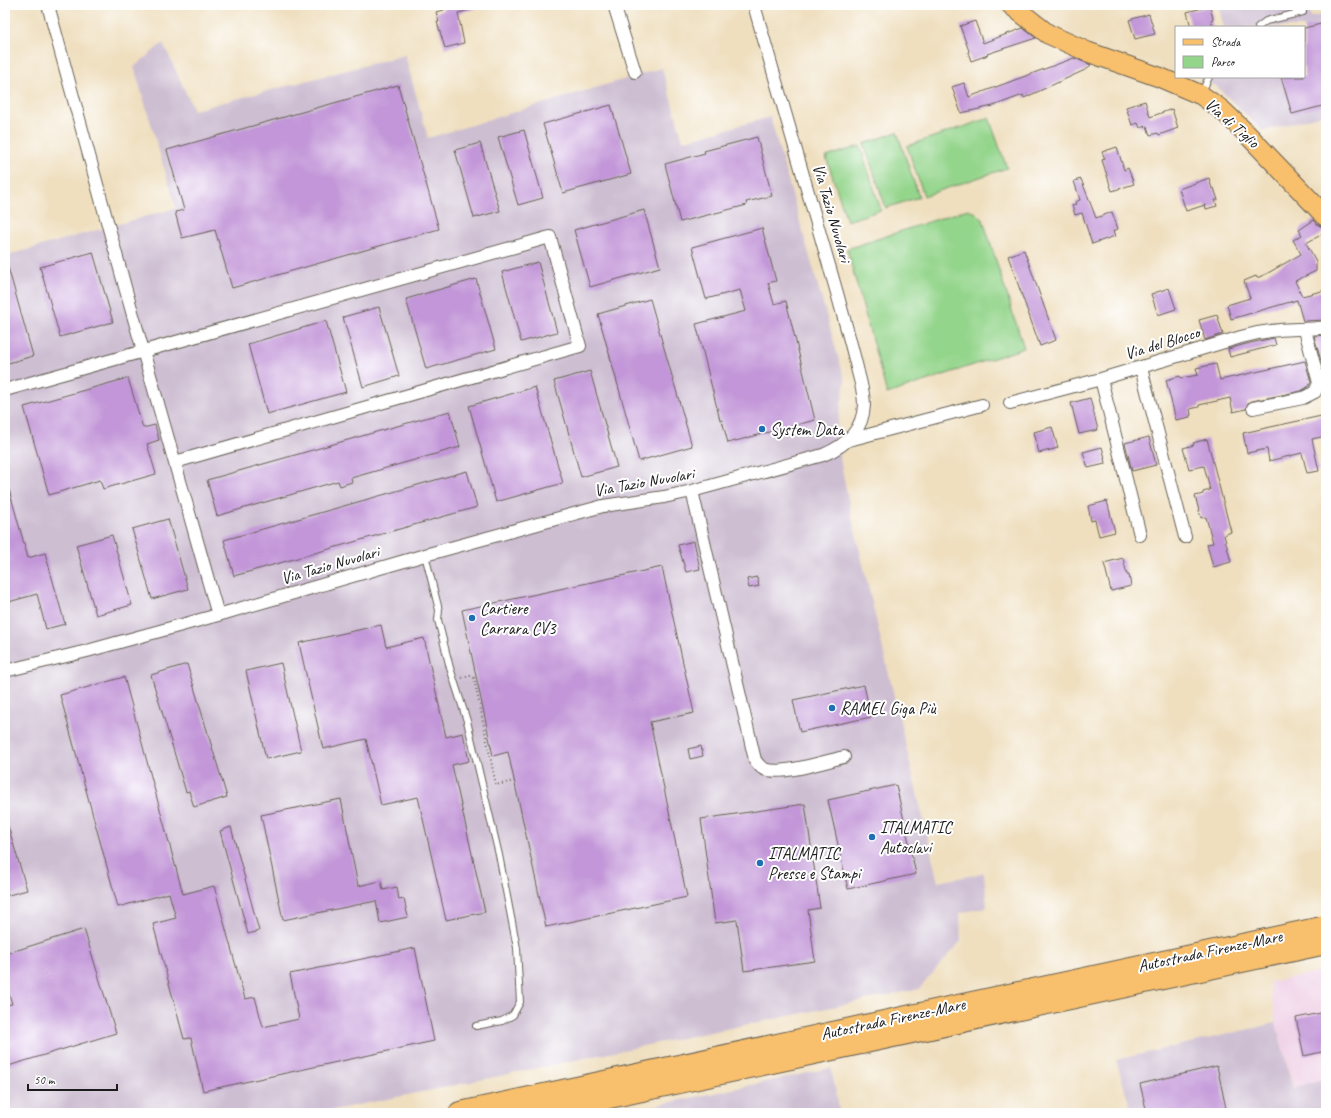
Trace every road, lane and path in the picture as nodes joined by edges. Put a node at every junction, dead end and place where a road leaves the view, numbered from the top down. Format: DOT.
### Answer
graph roads {
  1 [pos="48,5"];
  2 [pos="614,5"];
  3 [pos="754,5"];
  4 [pos="1011,5"];
  5 [pos="1303,12"];
  6 [pos="1259,26"];
  7 [pos="634,72"];
  8 [pos="1208,78"];
  9 [pos="1201,95"];
  10 [pos="1326,216"];
  11 [pos="1326,327"];
  12 [pos="1305,330"];
  13 [pos="144,351"];
  14 [pos="1141,368"];
  15 [pos="1101,379"];
  16 [pos="5,390"];
  17 [pos="1010,403"];
  18 [pos="982,405"];
  19 [pos="1253,408"];
  20 [pos="849,440"];
  21 [pos="175,462"];
  22 [pos="692,491"];
  23 [pos="1140,535"];
  24 [pos="1185,537"];
  25 [pos="425,555"];
  26 [pos="218,615"];
  27 [pos="5,671"];
  28 [pos="844,757"];
  29 [pos="1326,927"];
  30 [pos="1326,943"];
  31 [pos="476,1026"];
  32 [pos="460,1113"];
  33 [pos="535,1113"];
  1 -- 13 [label="street"];
  2 -- 7 [label="street"];
  3 -- 20 [label="street, Via Tazio Nuvolari"];
  4 -- 9 [label="main road, Via di Tiglio"];
  5 -- 6 [label="lane"];
  8 -- 9 [label="lane"];
  9 -- 10 [label="main road, Via di Tiglio"];
  11 -- 12 [label="street, Via del Blocco"];
  12 -- 14 [label="street, Via del Blocco"];
  12 -- 19 [label="street"];
  13 -- 16 [label="street"];
  13 -- 21 [label="street"];
  13 -- 21 [label="street"];
  14 -- 15 [label="street, Via del Blocco"];
  14 -- 24 [label="street"];
  15 -- 17 [label="street, Via del Blocco"];
  15 -- 23 [label="street"];
  18 -- 20 [label="street"];
  20 -- 22 [label="street, Via Tazio Nuvolari"];
  21 -- 26 [label="street"];
  22 -- 25 [label="street, Via Tazio Nuvolari"];
  22 -- 28 [label="street"];
  25 -- 26 [label="street, Via Tazio Nuvolari"];
  25 -- 31 [label="lane"];
  26 -- 27 [label="street, Via Tazio Nuvolari"];
  29 -- 32 [label="highway, Autostrada Firenze-Mare"];
  30 -- 33 [label="highway, Autostrada Firenze-Mare"];
}
